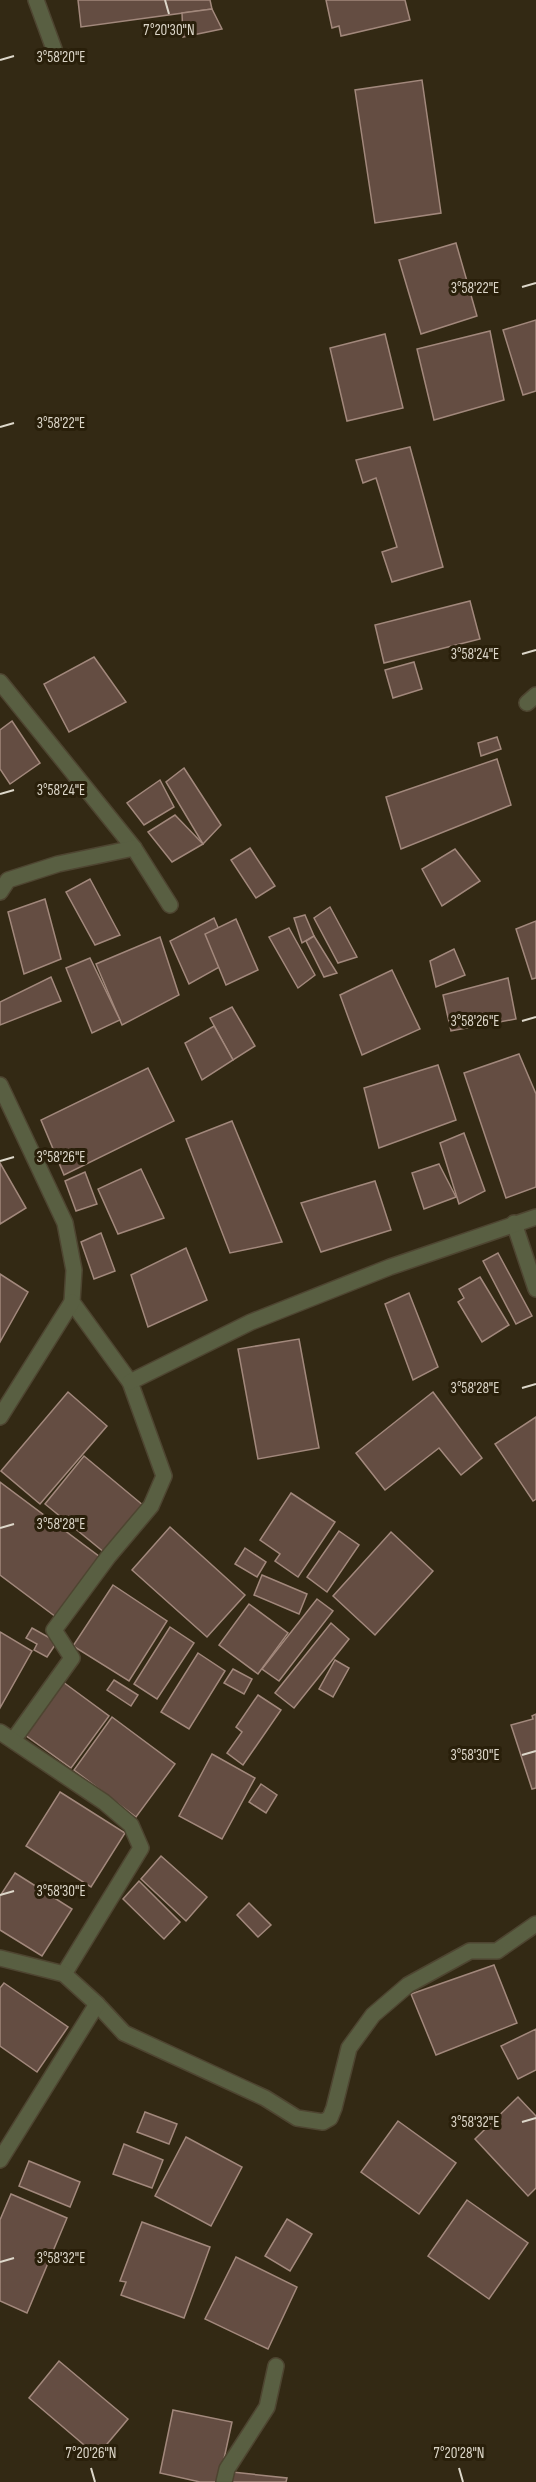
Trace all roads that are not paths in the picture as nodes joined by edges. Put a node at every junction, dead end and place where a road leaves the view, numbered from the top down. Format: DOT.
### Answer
graph roads {
  1 [pos="36,0"];
  2 [pos="54,49"];
  3 [pos="0,682"];
  4 [pos="134,848"];
  5 [pos="0,892"];
  6 [pos="170,905"];
  7 [pos="0,1085"];
  8 [pos="536,1217"];
  9 [pos="514,1223"];
  10 [pos="536,1289"];
  11 [pos="72,1302"];
  12 [pos="130,1382"];
  13 [pos="0,1417"];
  14 [pos="7,1735"];
  15 [pos="536,1924"];
  16 [pos="0,1958"];
  17 [pos="64,1974"];
  18 [pos="97,2004"];
  19 [pos="0,2160"];
  20 [pos="276,2366"];
  21 [pos="224,2482"];
  1 -- 2 [label="street"];
  3 -- 4 [label="street"];
  4 -- 5 [label="street"];
  4 -- 6 [label="street"];
  7 -- 11 [label="street"];
  8 -- 9 [label="street"];
  9 -- 10 [label="street"];
  9 -- 12 [label="street"];
  11 -- 12 [label="street"];
  11 -- 13 [label="street"];
  12 -- 14 [label="street"];
  14 -- 17 [label="street"];
  15 -- 18 [label="street"];
  16 -- 17 [label="street"];
  17 -- 18 [label="street"];
  18 -- 19 [label="street"];
  20 -- 21 [label="street"];
}
